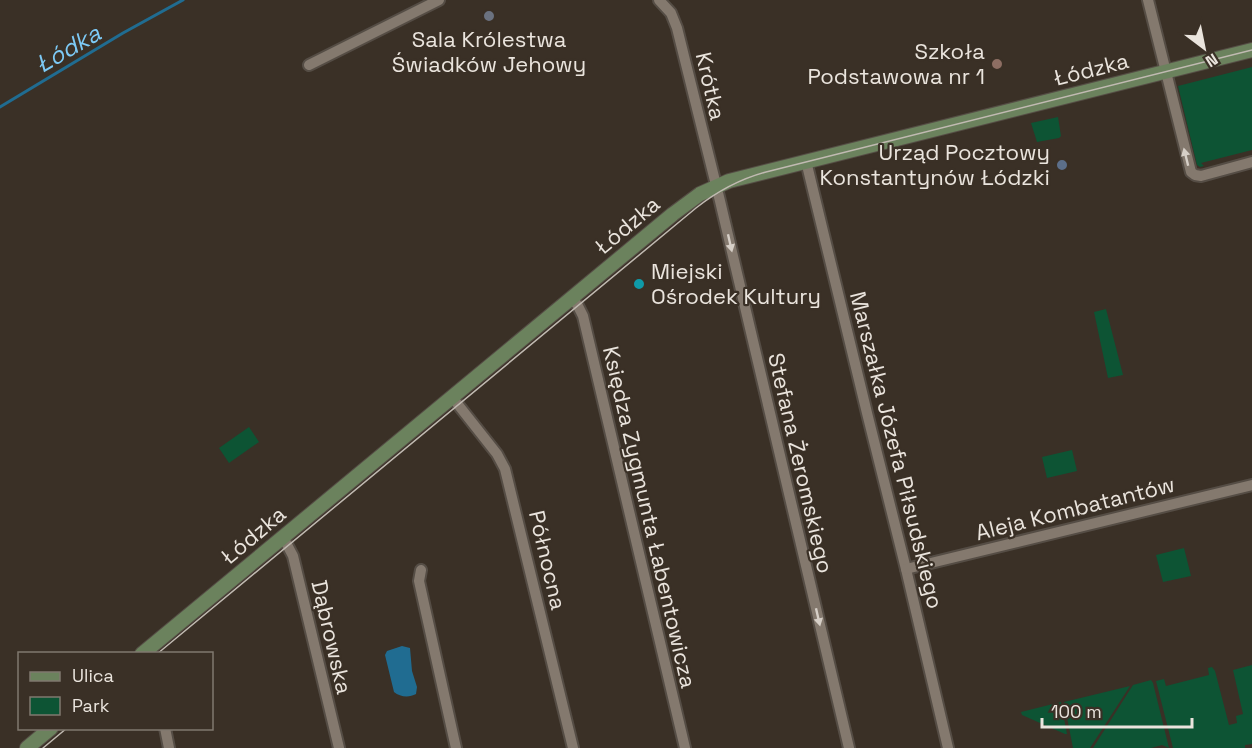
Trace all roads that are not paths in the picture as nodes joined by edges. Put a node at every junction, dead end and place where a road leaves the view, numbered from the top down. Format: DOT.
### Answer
graph roads {
  1 [pos="439,0"];
  2 [pos="659,0"];
  3 [pos="1148,0"];
  4 [pos="1252,50"];
  5 [pos="309,65"];
  6 [pos="1166,72"];
  7 [pos="806,161"];
  8 [pos="1252,162"];
  9 [pos="716,187"];
  10 [pos="573,298"];
  11 [pos="452,397"];
  12 [pos="1252,485"];
  13 [pos="283,537"];
  14 [pos="906,569"];
  15 [pos="421,570"];
  16 [pos="144,652"];
  17 [pos="50,730"];
  18 [pos="165,730"];
  19 [pos="27,748"];
  20 [pos="169,748"];
  21 [pos="339,748"];
  22 [pos="456,748"];
  23 [pos="573,748"];
  24 [pos="685,748"];
  25 [pos="849,748"];
  26 [pos="948,748"];
  1 -- 5 [label="street"];
  2 -- 9 [label="street, Krótka"];
  3 -- 6 [label="street"];
  4 -- 6 [label="main road, Łódzka"];
  6 -- 7 [label="main road, Łódzka"];
  8 -- 6 [label="street, one-way"];
  7 -- 9 [label="main road, Łódzka"];
  7 -- 14 [label="street, Marszałka Józefa Piłsudskiego"];
  9 -- 10 [label="main road, Łódzka"];
  9 -- 25 [label="street, Stefana Żeromskiego, one-way"];
  10 -- 11 [label="main road, Łódzka"];
  10 -- 24 [label="street, Księdza Zygmunta Łabentowicza"];
  11 -- 13 [label="main road, Łódzka"];
  11 -- 23 [label="street, Północna"];
  12 -- 14 [label="street, Aleja Kombatantów"];
  13 -- 16 [label="main road, Łódzka"];
  13 -- 21 [label="street, Dąbrowska"];
  14 -- 26 [label="street, Marszałka Józefa Piłsudskiego"];
  15 -- 22 [label="street"];
  17 -- 19 [label="main road"];
  18 -- 20 [label="street"];
}
